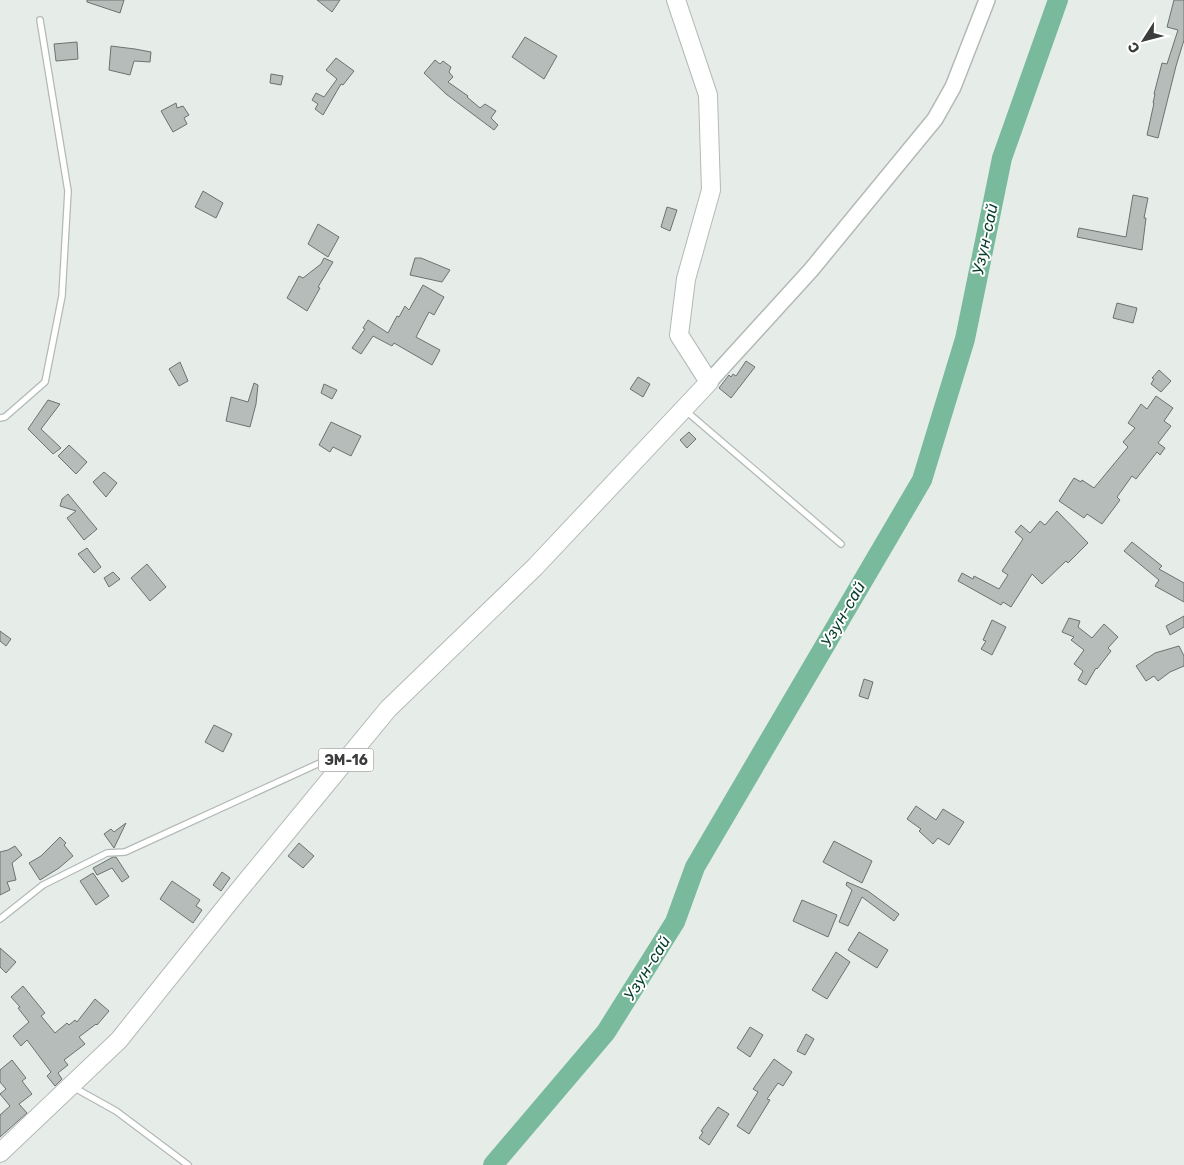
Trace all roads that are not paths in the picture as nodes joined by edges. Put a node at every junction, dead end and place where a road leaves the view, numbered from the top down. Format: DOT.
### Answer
graph roads {
  1 [pos="676,0"];
  2 [pos="987,0"];
  3 [pos="40,20"];
  4 [pos="710,382"];
  5 [pos="684,410"];
  6 [pos="0,418"];
  7 [pos="841,544"];
  8 [pos="358,746"];
  9 [pos="0,920"];
  10 [pos="71,1086"];
  11 [pos="0,1153"];
  12 [pos="188,1165"];
  1 -- 4 [label="highway"];
  2 -- 4 [label="main road, ЭМ-16"];
  3 -- 6 [label="lane"];
  4 -- 5 [label="highway, ЭМ-16"];
  5 -- 7 [label="lane"];
  5 -- 8 [label="highway, ЭМ-16"];
  8 -- 9 [label="lane"];
  8 -- 10 [label="highway, ЭМ-16"];
  10 -- 11 [label="highway, ЭМ-16"];
  10 -- 12 [label="lane"];
}
